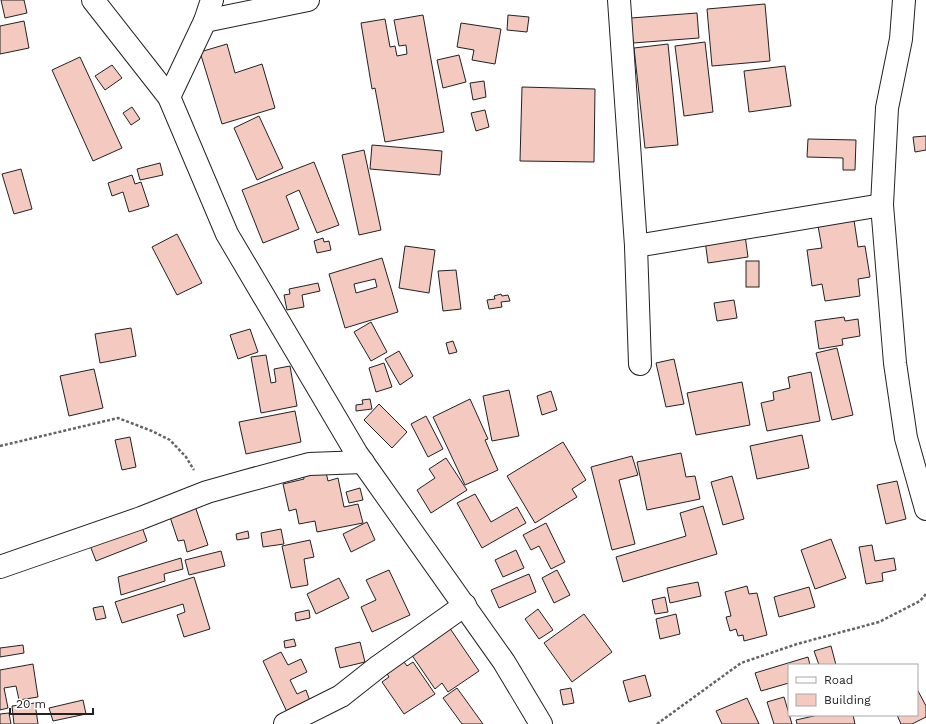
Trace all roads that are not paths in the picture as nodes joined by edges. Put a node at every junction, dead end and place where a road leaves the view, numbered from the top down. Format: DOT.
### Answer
graph roads {
  1 [pos="93,0"];
  2 [pos="212,0"];
  3 [pos="308,0"];
  4 [pos="619,0"];
  5 [pos="904,0"];
  6 [pos="205,21"];
  7 [pos="169,97"];
  8 [pos="882,205"];
  9 [pos="636,246"];
  10 [pos="640,364"];
  11 [pos="363,462"];
  12 [pos="926,509"];
  13 [pos="0,567"];
  14 [pos="465,606"];
  15 [pos="285,724"];
  16 [pos="541,724"];
  1 -- 7 [label="street"];
  2 -- 6 [label="street"];
  3 -- 6 [label="street"];
  4 -- 9 [label="street"];
  5 -- 8 [label="street"];
  6 -- 7 [label="street"];
  7 -- 11 [label="street"];
  8 -- 9 [label="street"];
  8 -- 12 [label="street"];
  9 -- 10 [label="street"];
  11 -- 13 [label="street"];
  11 -- 14 [label="street"];
  14 -- 15 [label="street"];
  14 -- 16 [label="street"];
}
